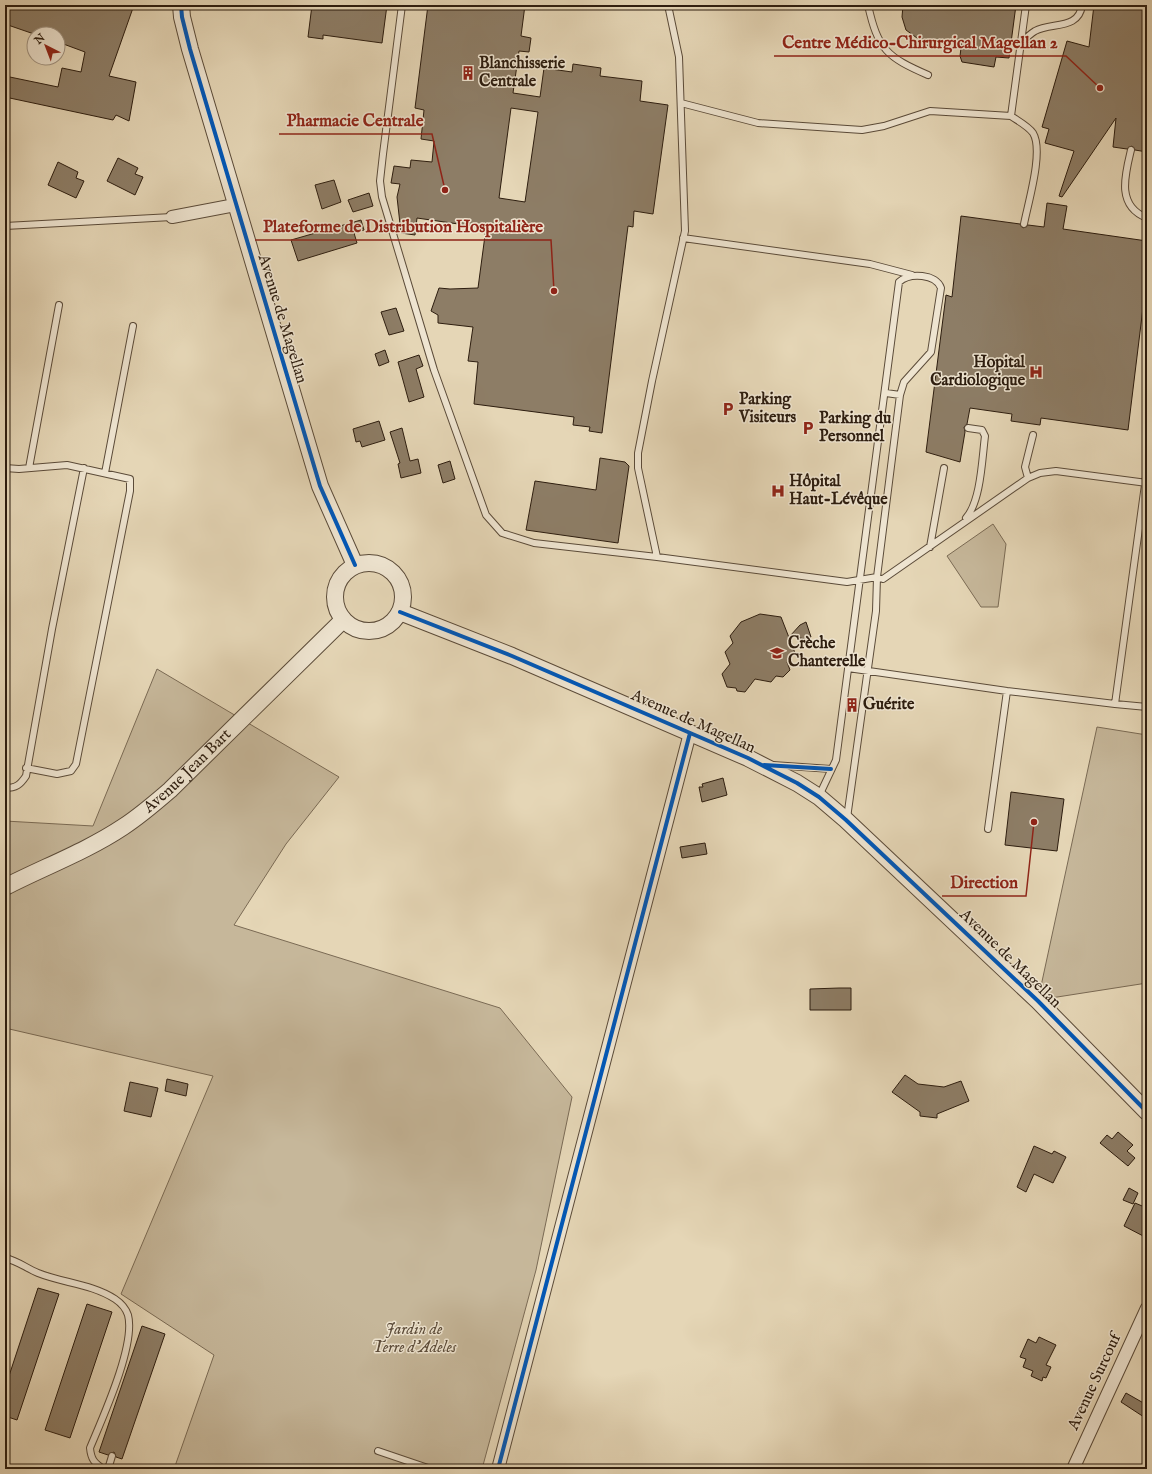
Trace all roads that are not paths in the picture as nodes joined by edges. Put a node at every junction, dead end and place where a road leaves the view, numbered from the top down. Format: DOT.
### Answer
graph roads {
  1 [pos="181,5"];
  2 [pos="402,5"];
  3 [pos="668,5"];
  4 [pos="868,5"];
  5 [pos="1026,5"];
  6 [pos="1082,5"];
  7 [pos="1021,43"];
  8 [pos="928,75"];
  9 [pos="681,103"];
  10 [pos="1011,116"];
  11 [pos="1131,150"];
  12 [pos="235,205"];
  13 [pos="172,217"];
  14 [pos="1147,218"];
  15 [pos="1024,224"];
  16 [pos="5,226"];
  17 [pos="683,238"];
  18 [pos="916,276"];
  19 [pos="59,305"];
  20 [pos="133,326"];
  21 [pos="886,393"];
  22 [pos="900,395"];
  23 [pos="968,428"];
  24 [pos="1033,435"];
  25 [pos="5,468"];
  26 [pos="29,468"];
  27 [pos="84,468"];
  28 [pos="944,468"];
  29 [pos="1147,470"];
  30 [pos="105,473"];
  31 [pos="1028,478"];
  32 [pos="1146,483"];
  33 [pos="975,502"];
  34 [pos="982,510"];
  35 [pos="958,527"];
  36 [pos="930,547"];
  37 [pos="657,557"];
  38 [pos="355,565"];
  39 [pos="877,577"];
  40 [pos="860,581"];
  41 [pos="400,612"];
  42 [pos="343,620"];
  43 [pos="848,668"];
  44 [pos="867,671"];
  45 [pos="1007,691"];
  46 [pos="1115,704"];
  47 [pos="1147,708"];
  48 [pos="690,733"];
  49 [pos="760,764"];
  50 [pos="26,768"];
  51 [pos="831,769"];
  52 [pos="5,788"];
  53 [pos="819,797"];
  54 [pos="846,820"];
  55 [pos="988,829"];
  56 [pos="5,887"];
  57 [pos="1147,1112"];
  58 [pos="5,1258"];
  59 [pos="1147,1308"];
  60 [pos="378,1451"];
  61 [pos="112,1456"];
  62 [pos="104,1469"];
  63 [pos="431,1469"];
  64 [pos="498,1469"];
  65 [pos="1073,1469"];
  1 -- 12 [label="street, Avenue de Magellan"];
  2 -- 37 [label="lane"];
  3 -- 9 [label="lane"];
  4 -- 8 [label="lane"];
  5 -- 7 [label="lane"];
  6 -- 7 [label="lane"];
  7 -- 10 [label="lane"];
  9 -- 10 [label="lane"];
  9 -- 17 [label="lane"];
  10 -- 15 [label="lane"];
  11 -- 14 [label="lane"];
  12 -- 13 [label="street"];
  12 -- 38 [label="street, Avenue de Magellan"];
  13 -- 16 [label="lane"];
  17 -- 18 [label="lane"];
  17 -- 37 [label="lane"];
  18 -- 21 [label="lane"];
  18 -- 22 [label="lane"];
  19 -- 26 [label="lane"];
  20 -- 30 [label="lane"];
  21 -- 22 [label="lane"];
  21 -- 40 [label="lane"];
  22 -- 39 [label="lane"];
  23 -- 33 [label="lane"];
  24 -- 31 [label="lane"];
  25 -- 26 [label="lane"];
  26 -- 27 [label="lane"];
  27 -- 30 [label="lane"];
  27 -- 50 [label="lane"];
  28 -- 36 [label="lane"];
  29 -- 32 [label="lane"];
  30 -- 50 [label="lane"];
  31 -- 32 [label="lane"];
  31 -- 34 [label="lane"];
  32 -- 46 [label="lane"];
  33 -- 34 [label="lane"];
  33 -- 35 [label="lane"];
  34 -- 35 [label="lane"];
  35 -- 36 [label="lane"];
  36 -- 39 [label="lane"];
  37 -- 40 [label="lane"];
  38 -- 41 [label="street"];
  38 -- 42 [label="street"];
  39 -- 40 [label="lane"];
  39 -- 44 [label="lane"];
  40 -- 43 [label="lane"];
  41 -- 42 [label="street"];
  41 -- 48 [label="street, Avenue de Magellan"];
  42 -- 56 [label="street, Avenue Jean Bart"];
  43 -- 44 [label="lane"];
  43 -- 51 [label="lane"];
  44 -- 45 [label="lane"];
  44 -- 54 [label="lane"];
  45 -- 46 [label="lane"];
  45 -- 55 [label="lane"];
  46 -- 47 [label="lane"];
  48 -- 49 [label="street, Avenue de Magellan"];
  48 -- 64 [label="street"];
  49 -- 51 [label="lane"];
  49 -- 53 [label="street, Avenue de Magellan"];
  50 -- 52 [label="lane"];
  51 -- 53 [label="lane"];
  53 -- 54 [label="street, Avenue de Magellan"];
  54 -- 57 [label="street, Avenue de Magellan"];
  58 -- 62 [label="lane"];
  59 -- 65 [label="street, Avenue Surcouf"];
  60 -- 63 [label="lane"];
  61 -- 62 [label="lane"];
}
